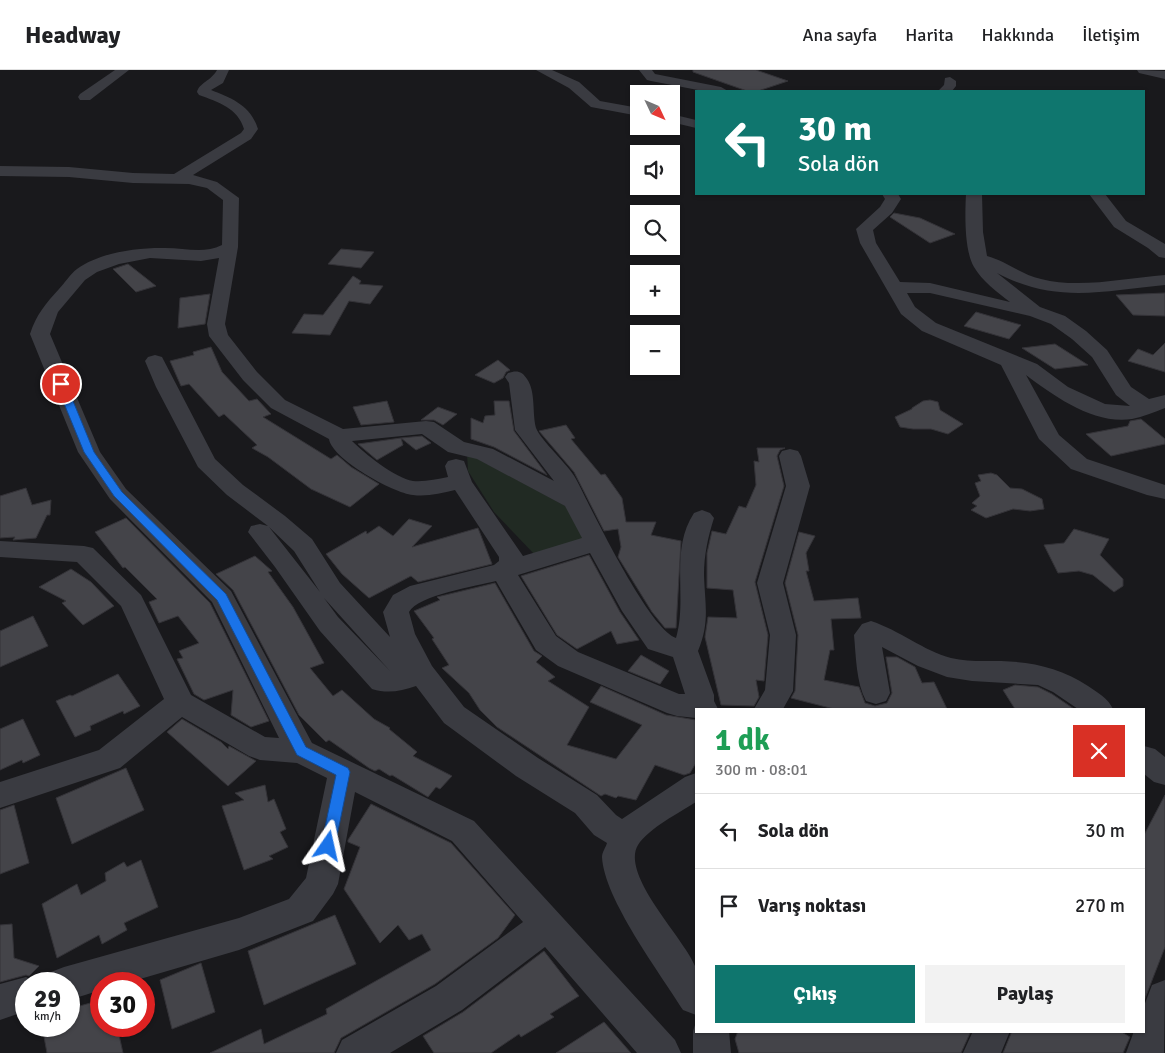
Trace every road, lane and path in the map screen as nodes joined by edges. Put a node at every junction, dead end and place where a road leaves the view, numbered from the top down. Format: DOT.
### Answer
graph roads {
  1 [pos="123,70"];
  2 [pos="223,70"];
  3 [pos="542,70"];
  4 [pos="644,70"];
  5 [pos="1143,70"];
  6 [pos="1165,75"];
  7 [pos="716,90"];
  8 [pos="85,97"];
  9 [pos="630,110"];
  10 [pos="680,120"];
  11 [pos="695,124"];
  12 [pos="0,171"];
  13 [pos="177,179"];
  14 [pos="891,195"];
  15 [pos="974,195"];
  16 [pos="1097,195"];
  17 [pos="230,247"];
  18 [pos="1165,253"];
  19 [pos="981,258"];
  20 [pos="1165,280"];
  21 [pos="894,287"];
  22 [pos="1030,310"];
  23 [pos="155,361"];
  24 [pos="1009,361"];
  25 [pos="515,377"];
  26 [pos="1165,401"];
  27 [pos="1146,408"];
  28 [pos="340,436"];
  29 [pos="456,447"];
  30 [pos="790,456"];
  31 [pos="461,482"];
  32 [pos="1165,492"];
  33 [pos="574,501"];
  34 [pos="702,518"];
  35 [pos="260,532"];
  36 [pos="597,542"];
  37 [pos="0,549"];
  38 [pos="503,570"];
  39 [pos="684,651"];
  40 [pos="417,676"];
  41 [pos="876,693"];
  42 [pos="180,702"];
  43 [pos="702,707"];
  44 [pos="769,708"];
  45 [pos="1098,708"];
  46 [pos="1145,742"];
  47 [pos="301,751"];
  48 [pos="1165,752"];
  49 [pos="1145,759"];
  50 [pos="343,772"];
  51 [pos="1165,773"];
  52 [pos="695,787"];
  53 [pos="0,795"];
  54 [pos="626,838"];
  55 [pos="547,925"];
  56 [pos="80,979"];
  57 [pos="695,996"];
  58 [pos="15,997"];
  59 [pos="1165,997"];
  60 [pos="0,1002"];
  61 [pos="711,1033"];
  62 [pos="991,1033"];
  63 [pos="1151,1041"];
  64 [pos="355,1053"];
  65 [pos="662,1053"];
  66 [pos="712,1053"];
  67 [pos="982,1053"];
  1 -- 8 [label="street"];
  2 -- 13 [label="street"];
  3 -- 9 [label="street"];
  4 -- 7 [label="street"];
  5 -- 6 [label="street"];
  10 -- 11 [label="street"];
  12 -- 13 [label="street"];
  13 -- 17 [label="street"];
  14 -- 21 [label="street"];
  15 -- 19 [label="street"];
  16 -- 18 [label="street"];
  17 -- 28 [label="street"];
  17 -- 47 [label="street"];
  19 -- 20 [label="street"];
  19 -- 22 [label="street"];
  21 -- 22 [label="street"];
  21 -- 24 [label="street"];
  22 -- 27 [label="street"];
  23 -- 40 [label="street"];
  24 -- 27 [label="street"];
  24 -- 32 [label="street"];
  25 -- 33 [label="street"];
  26 -- 27 [label="street"];
  28 -- 29 [label="street"];
  28 -- 31 [label="street"];
  29 -- 31 [label="street"];
  29 -- 33 [label="street"];
  30 -- 44 [label="street"];
  31 -- 38 [label="street"];
  33 -- 36 [label="street"];
  34 -- 39 [label="street"];
  35 -- 40 [label="street"];
  36 -- 38 [label="street"];
  36 -- 39 [label="street"];
  37 -- 42 [label="street"];
  38 -- 40 [label="street"];
  38 -- 43 [label="street"];
  39 -- 43 [label="street"];
  40 -- 54 [label="street"];
  41 -- 45 [label="street"];
  42 -- 47 [label="street"];
  42 -- 53 [label="street"];
  46 -- 48 [label="street"];
  47 -- 50 [label="street"];
  49 -- 51 [label="street"];
  50 -- 55 [label="street"];
  50 -- 56 [label="street"];
  52 -- 54 [label="street"];
  54 -- 57 [label="street"];
  55 -- 64 [label="street"];
  55 -- 65 [label="street"];
  58 -- 60 [label="street"];
  59 -- 63 [label="street"];
  61 -- 66 [label="street"];
  62 -- 67 [label="street"];
}
